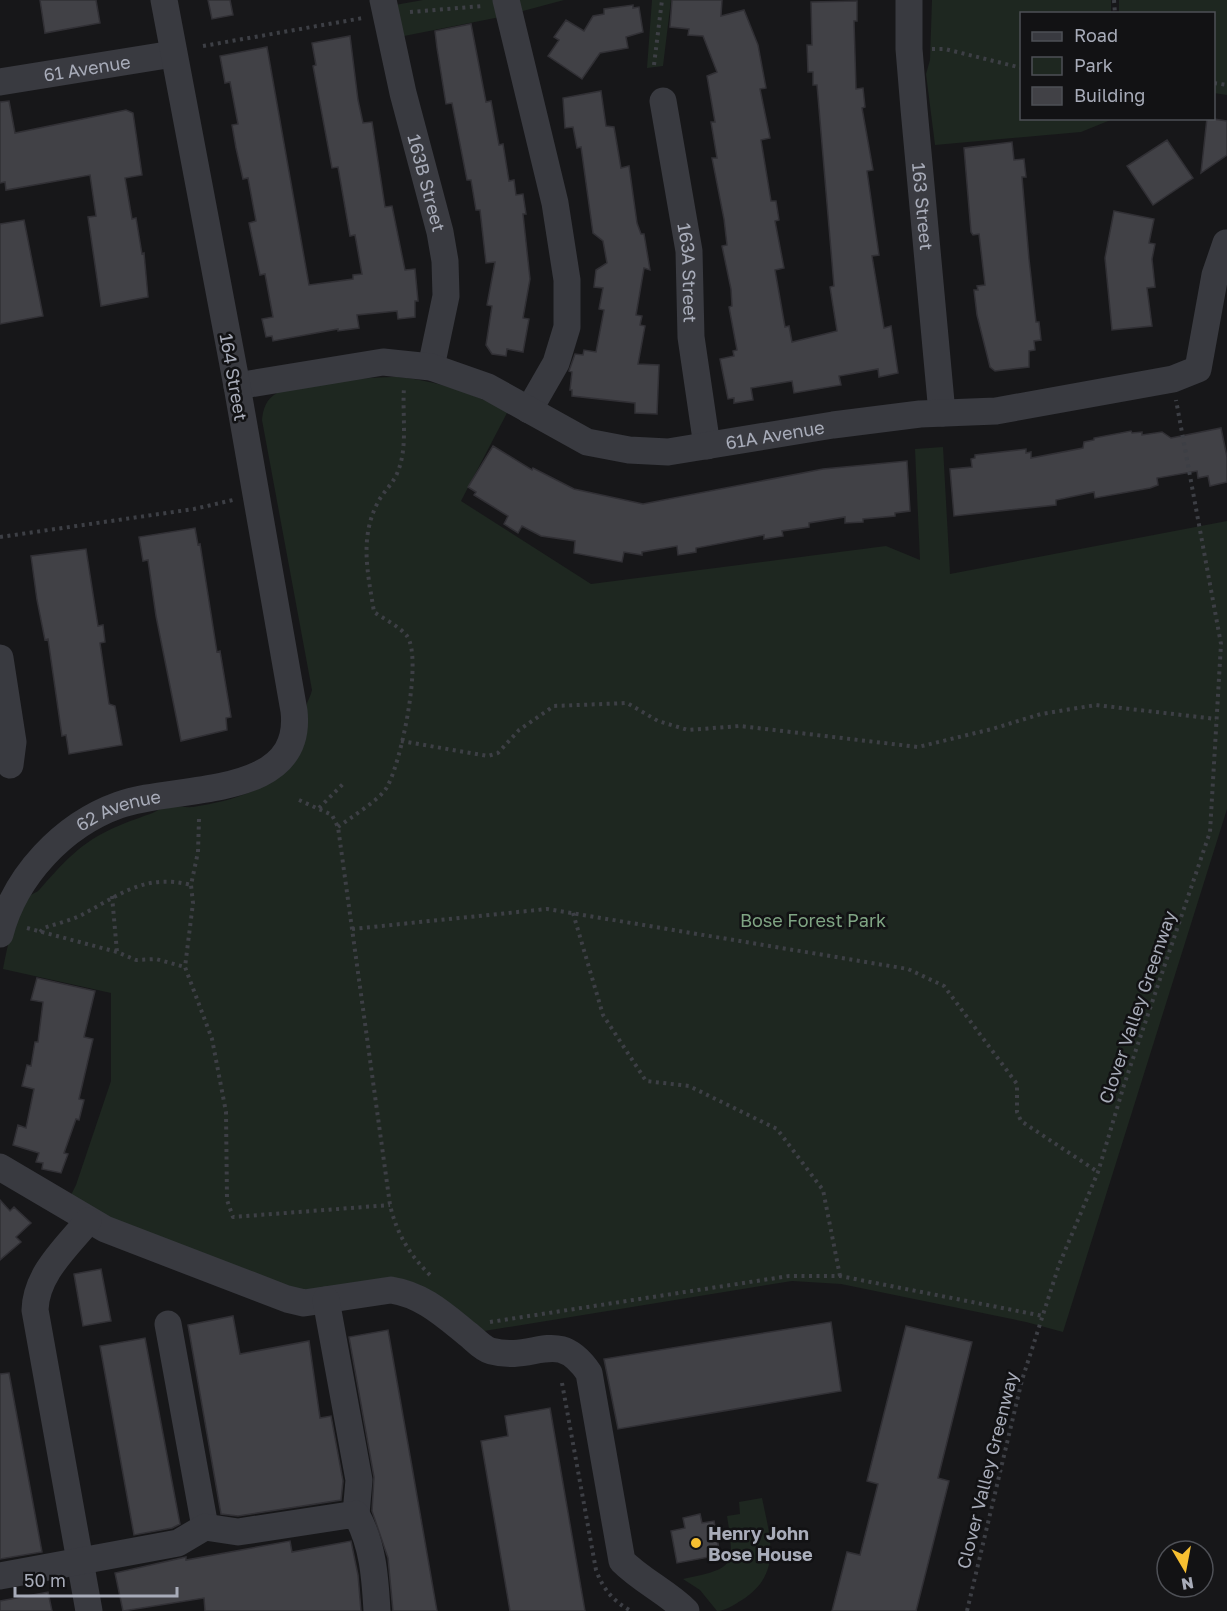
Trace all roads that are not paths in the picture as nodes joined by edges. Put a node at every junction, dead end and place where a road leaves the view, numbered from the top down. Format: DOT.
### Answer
graph roads {
  1 [pos="164,0"];
  2 [pos="506,0"];
  3 [pos="909,0"];
  4 [pos="386,9"];
  5 [pos="173,54"];
  6 [pos="0,82"];
  7 [pos="663,101"];
  8 [pos="1226,243"];
  9 [pos="431,367"];
  10 [pos="237,386"];
  11 [pos="529,410"];
  12 [pos="942,413"];
  13 [pos="706,446"];
  14 [pos="0,658"];
  15 [pos="286,753"];
  16 [pos="10,765"];
  17 [pos="10,929"];
  18 [pos="0,1167"];
  19 [pos="88,1221"];
  20 [pos="326,1300"];
  21 [pos="168,1324"];
  22 [pos="356,1514"];
  23 [pos="205,1527"];
  24 [pos="79,1560"];
  25 [pos="0,1576"];
  26 [pos="89,1611"];
  27 [pos="376,1611"];
  28 [pos="686,1611"];
  1 -- 5 [label="street, 164 Street"];
  2 -- 11 [label="street"];
  3 -- 12 [label="street, 163 Street"];
  4 -- 9 [label="street, 163B Street"];
  5 -- 6 [label="street, 61 Avenue"];
  5 -- 10 [label="street, 164 Street"];
  7 -- 13 [label="street, 163A Street"];
  8 -- 12 [label="street, 61A Avenue"];
  9 -- 10 [label="street, 61A Avenue"];
  9 -- 11 [label="street, 61A Avenue"];
  10 -- 15 [label="street, 164 Street"];
  11 -- 13 [label="street, 61A Avenue"];
  12 -- 13 [label="street, 61A Avenue"];
  14 -- 16 [label="street"];
  15 -- 17 [label="street, 62 Avenue"];
  18 -- 19 [label="street"];
  19 -- 20 [label="street"];
  19 -- 24 [label="street"];
  20 -- 22 [label="street"];
  20 -- 28 [label="street"];
  21 -- 23 [label="street"];
  22 -- 23 [label="street"];
  22 -- 27 [label="street"];
  23 -- 24 [label="street"];
  24 -- 25 [label="street"];
  24 -- 26 [label="street"];
}
